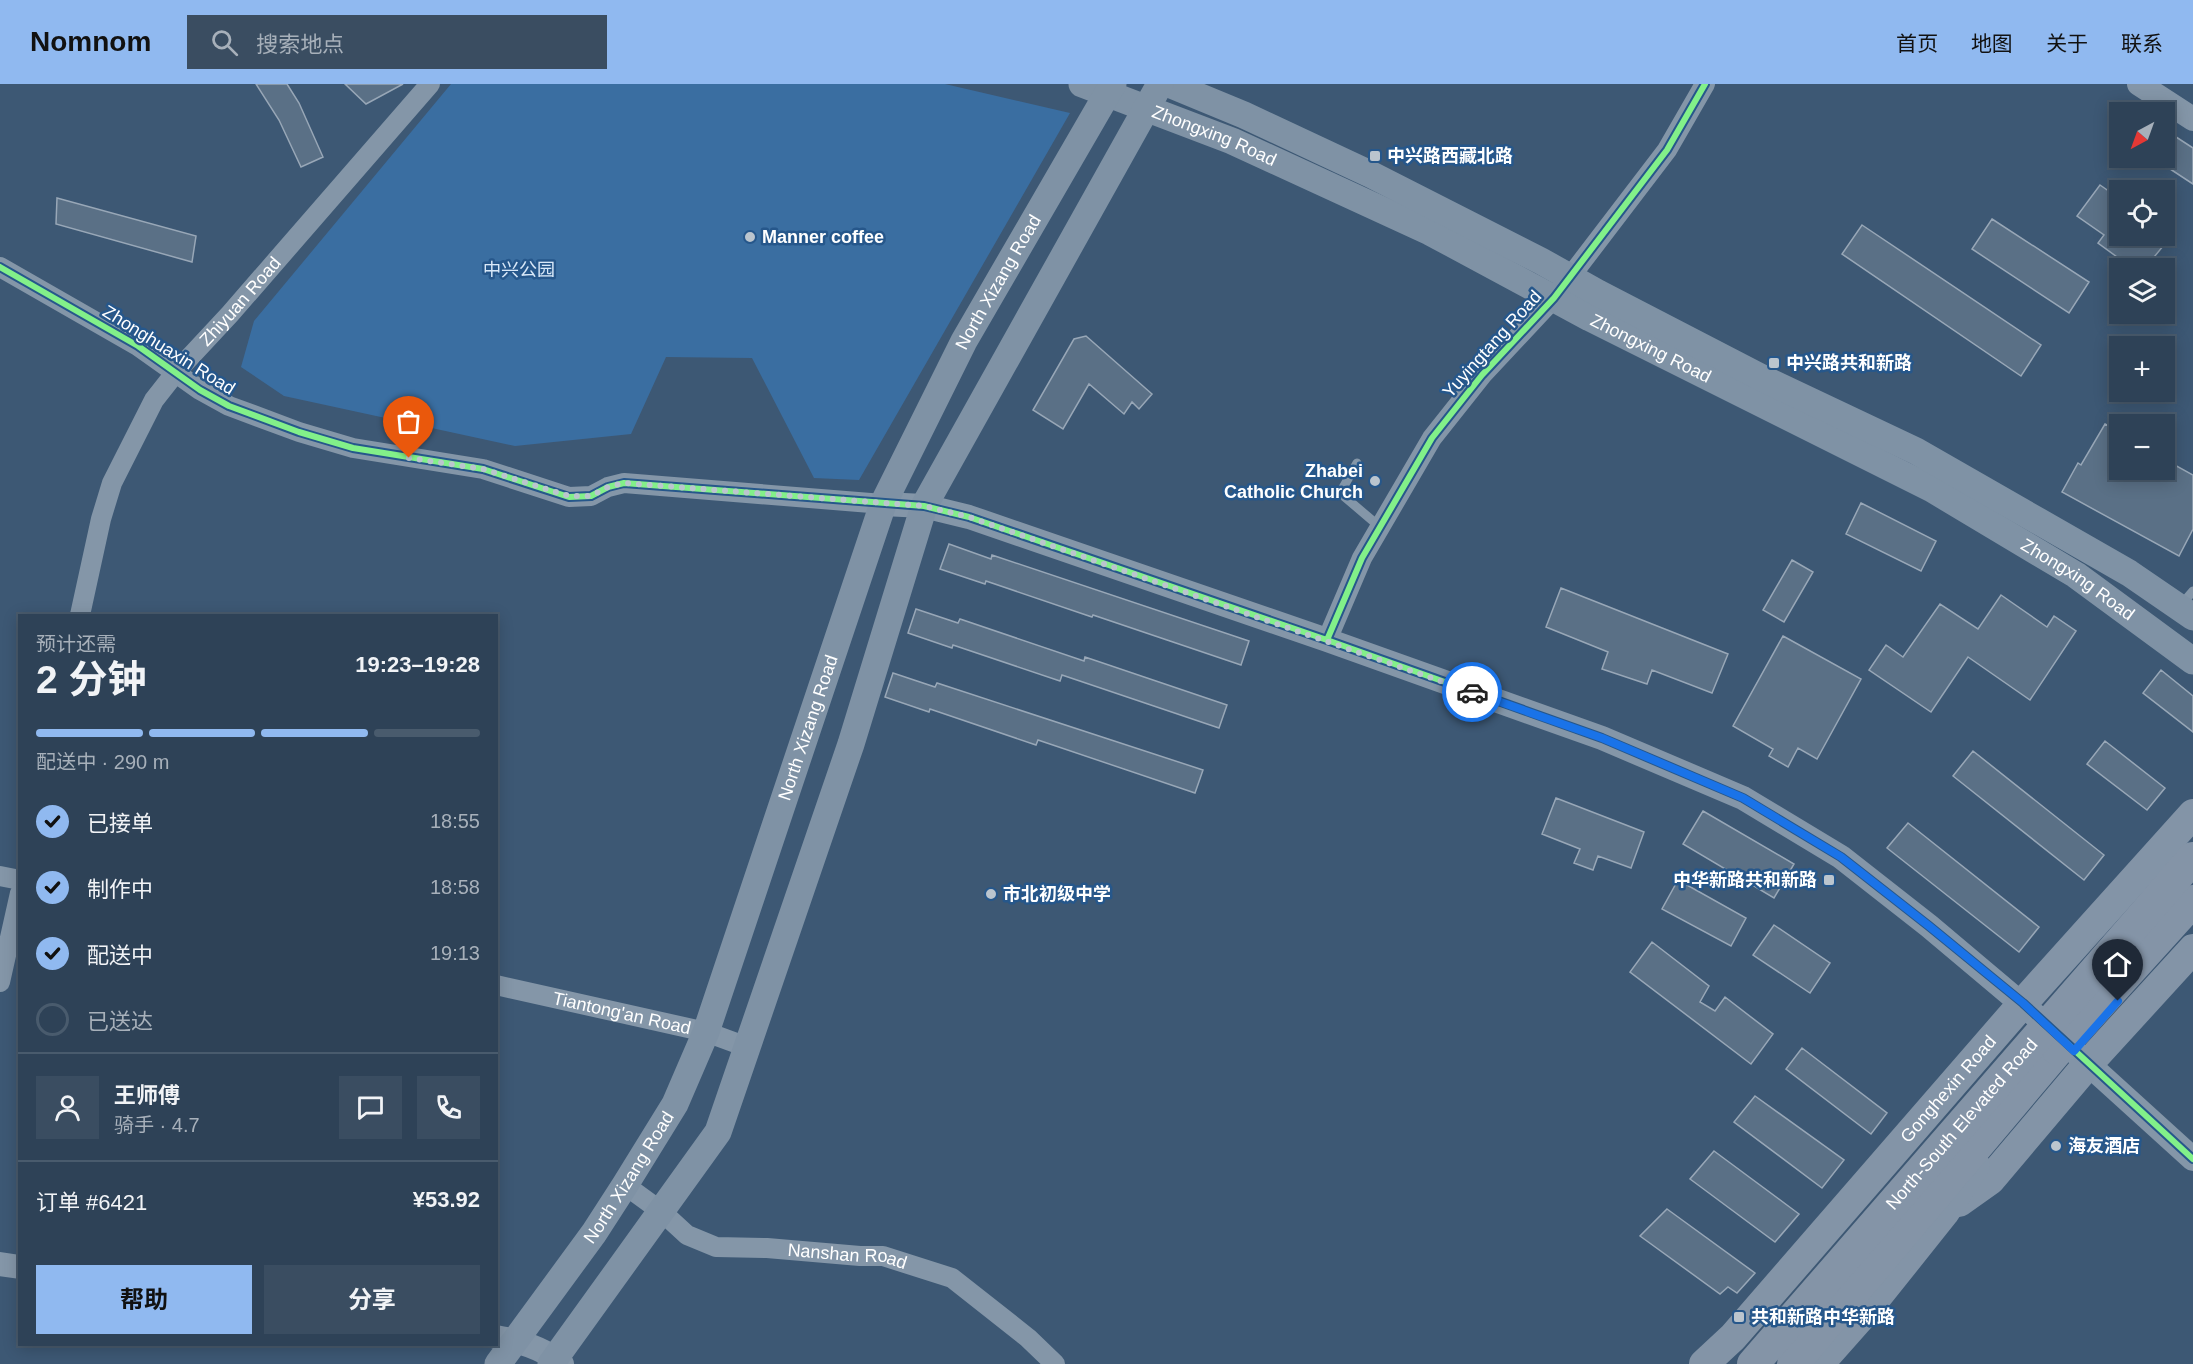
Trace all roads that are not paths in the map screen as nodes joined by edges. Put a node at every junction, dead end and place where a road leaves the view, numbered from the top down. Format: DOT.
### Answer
graph roads {
  1 [pos="430,84"];
  2 [pos="1082,84"];
  3 [pos="1160,84"];
  4 [pos="1169,84"];
  5 [pos="1705,84"];
  6 [pos="2139,84"];
  7 [pos="1110,89"];
  8 [pos="1146,108"];
  9 [pos="2193,119"];
  10 [pos="0,267"];
  11 [pos="1562,288"];
  12 [pos="176,372"];
  13 [pos="1357,463"];
  14 [pos="883,504"];
  15 [pos="924,506"];
  16 [pos="1380,527"];
  17 [pos="2189,605"];
  18 [pos="80,614"];
  19 [pos="1327,640"];
  20 [pos="2193,661"];
  21 [pos="2193,814"];
  22 [pos="2193,858"];
  23 [pos="0,876"];
  24 [pos="18,880"];
  25 [pos="2193,901"];
  26 [pos="18,902"];
  27 [pos="2193,918"];
  28 [pos="2193,949"];
  29 [pos="0,982"];
  30 [pos="498,986"];
  31 [pos="2023,1003"];
  32 [pos="706,1032"];
  33 [pos="747,1047"];
  34 [pos="2073,1055"];
  35 [pos="2193,1159"];
  36 [pos="625,1185"];
  37 [pos="662,1212"];
  38 [pos="0,1264"];
  39 [pos="18,1267"];
  40 [pos="506,1339"];
  41 [pos="1727,1351"];
  42 [pos="556,1362"];
  43 [pos="498,1364"];
  44 [pos="1055,1364"];
  45 [pos="1704,1364"];
  46 [pos="1753,1364"];
  47 [pos="1793,1364"];
  48 [pos="1819,1364"];
  1 -- 12 [label="street, Zhiyuan Road"];
  2 -- 7 [label="main road, Zhongxing Road"];
  3 -- 8 [label="main road"];
  4 -- 11 [label="main road, Zhongxing Road"];
  5 -- 11 [label="street, Yuyingtang Road"];
  6 -- 9 [label="street"];
  7 -- 8 [label="main road, Zhongxing Road"];
  7 -- 14 [label="main road, North Xizang Road"];
  8 -- 11 [label="main road, Zhongxing Road"];
  8 -- 15 [label="main road"];
  10 -- 12 [label="street, Zhonghuaxin Road"];
  11 -- 16 [label="street, Yuyingtang Road"];
  11 -- 17 [label="main road, Zhongxing Road"];
  11 -- 20 [label="main road, Zhongxing Road"];
  12 -- 14 [label="street, Zhonghuaxin Road"];
  12 -- 18 [label="street, Zhiyuan Road"];
  13 -- 16 [label="lane"];
  14 -- 15 [label="street, Zhonghuaxin Road"];
  14 -- 32 [label="main road, North Xizang Road"];
  15 -- 19 [label="street, Zhonghuaxin Road"];
  15 -- 33 [label="main road"];
  16 -- 19 [label="street, Yuyingtang Road"];
  19 -- 31 [label="street, Zhonghuaxin Road"];
  21 -- 31 [label="main road, Gonghexin Road"];
  22 -- 46 [label="highway, North-South Elevated Road, bridge"];
  23 -- 24 [label="street"];
  25 -- 34 [label="highway, North-South Elevated Road, bridge"];
  26 -- 29 [label="street"];
  27 -- 34 [label="highway, bridge"];
  28 -- 34 [label="main road"];
  30 -- 32 [label="street, Tiantong'an Road"];
  31 -- 34 [label="street, Zhonghuaxin Road"];
  31 -- 41 [label="main road, Gonghexin Road"];
  32 -- 33 [label="street, Tiantong'an Road"];
  32 -- 36 [label="main road, North Xizang Road"];
  33 -- 37 [label="main road"];
  34 -- 35 [label="street, Zhonghuaxin Road"];
  34 -- 47 [label="highway, North-South Elevated Road"];
  34 -- 48 [label="main road"];
  36 -- 37 [label="street, Nanshan Road"];
  36 -- 40 [label="main road, North Xizang Road"];
  37 -- 42 [label="main road"];
  37 -- 44 [label="street, Nanshan Road"];
  38 -- 39 [label="street"];
  40 -- 42 [label="street"];
  40 -- 43 [label="main road, North Xizang Road"];
  41 -- 45 [label="main road, Gonghexin Road"];
}
